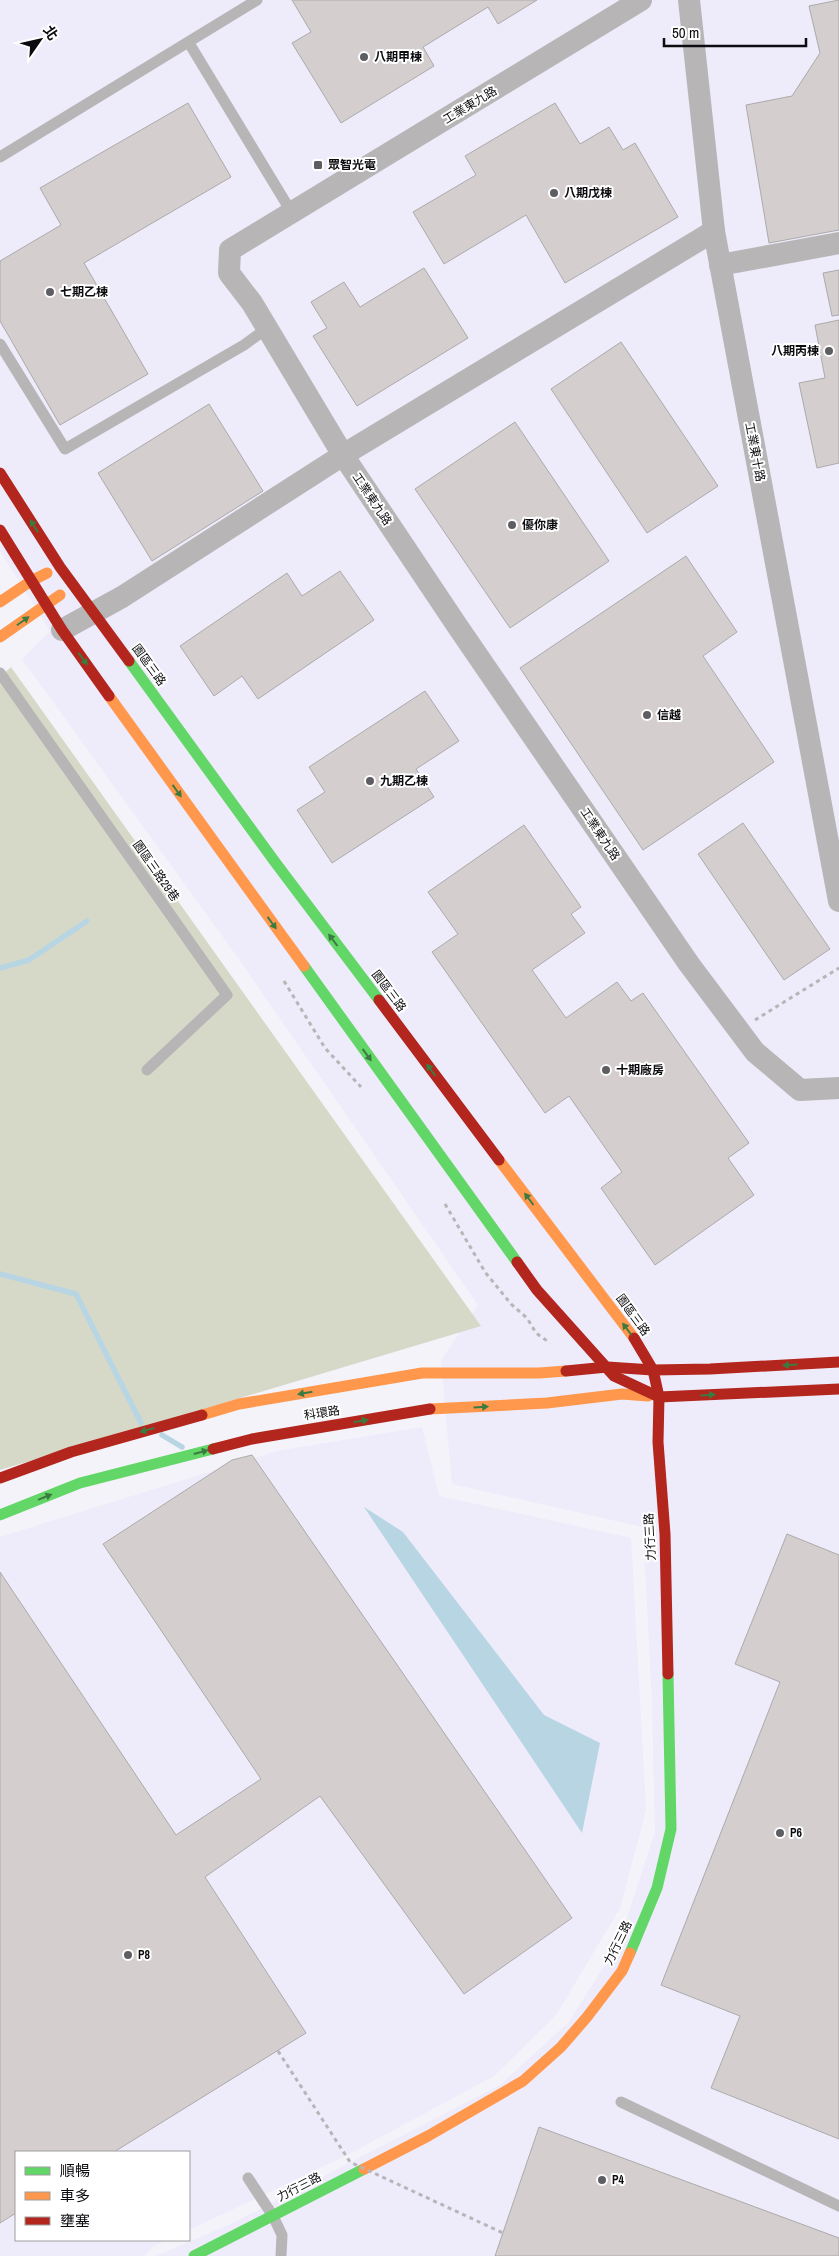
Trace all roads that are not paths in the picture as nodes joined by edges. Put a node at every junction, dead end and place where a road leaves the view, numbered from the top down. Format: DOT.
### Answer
graph roads {
  1 [pos="258,0"];
  2 [pos="641,0"];
  3 [pos="689,0"];
  4 [pos="189,43"];
  5 [pos="0,157"];
  6 [pos="292,213"];
  7 [pos="714,231"];
  8 [pos="839,243"];
  9 [pos="720,265"];
  10 [pos="266,328"];
  11 [pos="0,344"];
  12 [pos="344,456"];
  13 [pos="0,473"];
  14 [pos="0,530"];
  15 [pos="60,567"];
  16 [pos="31,581"];
  17 [pos="74,586"];
  18 [pos="0,602"];
  19 [pos="46,604"];
  20 [pos="94,614"];
  21 [pos="62,630"];
  22 [pos="0,638"];
  23 [pos="0,673"];
  24 [pos="839,901"];
  25 [pos="147,1070"];
  26 [pos="839,1088"];
  27 [pos="573,1332"];
  28 [pos="839,1362"];
  29 [pos="653,1370"];
  30 [pos="611,1371"];
  31 [pos="548,1373"];
  32 [pos="839,1389"];
  33 [pos="622,1394"];
  34 [pos="659,1397"];
  35 [pos="633,1408"];
  36 [pos="644,1421"];
  37 [pos="658,1442"];
  38 [pos="0,1478"];
  39 [pos="0,1515"];
  40 [pos="621,2102"];
  41 [pos="248,2178"];
  42 [pos="839,2206"];
  43 [pos="273,2216"];
  44 [pos="194,2256"];
  45 [pos="281,2256"];
  1 -- 4 [label="lane"];
  2 -- 6 [label="street, 工業東九路"];
  3 -- 7 [label="street, 工業東十路"];
  4 -- 5 [label="lane"];
  4 -- 6 [label="lane"];
  6 -- 10 [label="street, 工業東九路"];
  7 -- 9 [label="street, 工業東十路"];
  7 -- 12 [label="street"];
  8 -- 9 [label="street"];
  9 -- 24 [label="street, 工業東十路"];
  10 -- 11 [label="lane"];
  10 -- 12 [label="street, 工業東九路"];
  12 -- 20 [label="street"];
  12 -- 26 [label="street, 工業東九路"];
  15 -- 13 [label="street, 園區三路, one-way"];
  14 -- 16 [label="street"];
  15 -- 16 [label="street"];
  15 -- 17 [label="street, 園區三路"];
  16 -- 18 [label="street"];
  16 -- 19 [label="street"];
  17 -- 19 [label="street"];
  17 -- 20 [label="street, 園區三路"];
  19 -- 21 [label="street"];
  22 -- 19 [label="street, one-way"];
  20 -- 21 [label="street"];
  29 -- 20 [label="street, 園區三路, one-way"];
  21 -- 27 [label="street, one-way"];
  23 -- 25 [label="lane, 園區三路29巷"];
  27 -- 30 [label="street"];
  27 -- 31 [label="street"];
  28 -- 29 [label="street, one-way"];
  29 -- 30 [label="street, 科環路"];
  29 -- 34 [label="street, 力行三路"];
  30 -- 31 [label="street, 科環路"];
  30 -- 33 [label="street"];
  30 -- 34 [label="street"];
  31 -- 38 [label="street, 科環路, one-way"];
  34 -- 32 [label="street, one-way"];
  33 -- 34 [label="street, 科環路"];
  33 -- 35 [label="street"];
  39 -- 33 [label="street, 科環路, one-way"];
  34 -- 37 [label="street, 力行三路"];
  36 -- 37 [label="street, 力行三路"];
  37 -- 43 [label="street, 力行三路"];
  40 -- 42 [label="lane"];
  41 -- 43 [label="lane"];
  43 -- 44 [label="street, 力行三路"];
  43 -- 45 [label="lane"];
}
